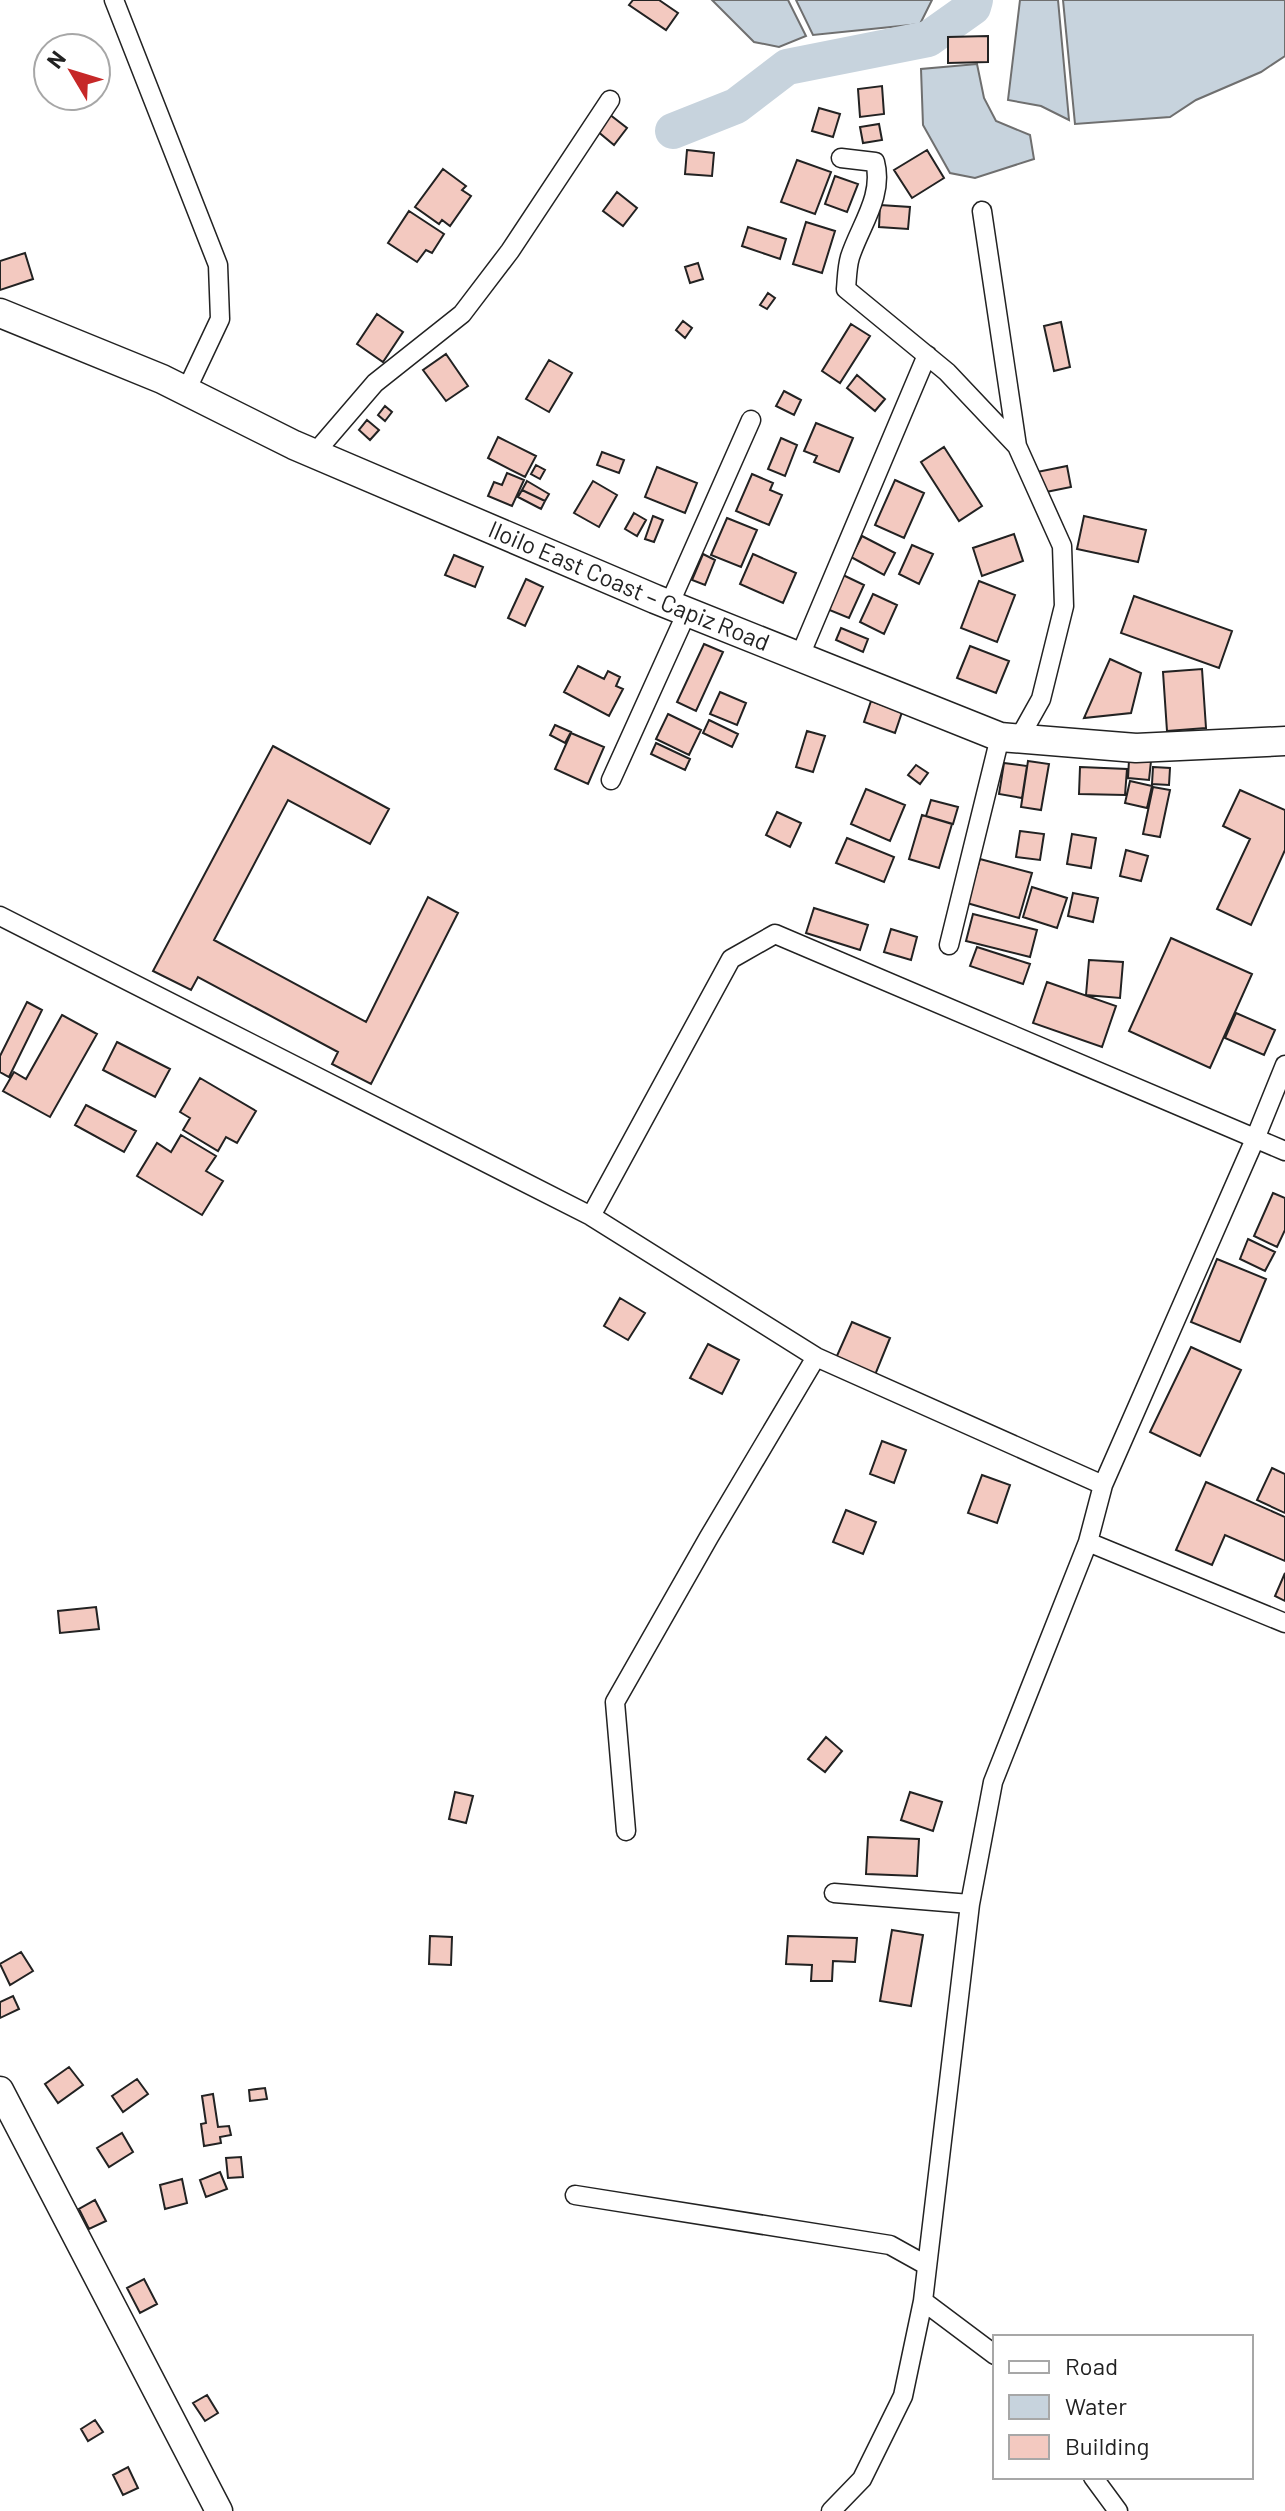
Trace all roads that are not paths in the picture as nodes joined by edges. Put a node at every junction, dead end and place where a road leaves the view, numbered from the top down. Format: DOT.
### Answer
graph roads {
  1 [pos="114,0"];
  2 [pos="610,100"];
  3 [pos="841,158"];
  4 [pos="982,211"];
  5 [pos="0,313"];
  6 [pos="927,355"];
  7 [pos="186,391"];
  8 [pos="751,420"];
  9 [pos="1017,446"];
  10 [pos="314,454"];
  11 [pos="678,609"];
  12 [pos="799,658"];
  13 [pos="1009,738"];
  14 [pos="1285,741"];
  15 [pos="611,780"];
  16 [pos="0,916"];
  17 [pos="949,945"];
  18 [pos="1285,1065"];
  19 [pos="1255,1139"];
  20 [pos="1285,1151"];
  21 [pos="591,1216"];
  22 [pos="816,1357"];
  23 [pos="1103,1485"];
  24 [pos="1088,1542"];
  25 [pos="1285,1623"];
  26 [pos="626,1831"];
  27 [pos="834,1893"];
  28 [pos="970,1904"];
  29 [pos="0,2090"];
  30 [pos="575,2195"];
  31 [pos="926,2265"];
  32 [pos="923,2301"];
  33 [pos="993,2354"];
  34 [pos="1094,2479"];
  35 [pos="219,2511"];
  36 [pos="831,2511"];
  37 [pos="1118,2511"];
  1 -- 7 [label="street"];
  2 -- 10 [label="street"];
  3 -- 6 [label="street"];
  4 -- 9 [label="street"];
  5 -- 7 [label="main road, Iloilo East Coast – Capiz Road"];
  6 -- 9 [label="street"];
  6 -- 12 [label="street"];
  7 -- 10 [label="main road, Iloilo East Coast – Capiz Road"];
  8 -- 11 [label="street"];
  9 -- 13 [label="street"];
  10 -- 11 [label="main road, Iloilo East Coast – Capiz Road"];
  11 -- 12 [label="main road, Iloilo East Coast – Capiz Road"];
  11 -- 15 [label="street"];
  12 -- 13 [label="main road, Iloilo East Coast – Capiz Road"];
  13 -- 14 [label="main road, Iloilo East Coast – Capiz Road"];
  13 -- 17 [label="street"];
  16 -- 21 [label="street"];
  18 -- 19 [label="street"];
  19 -- 20 [label="street"];
  19 -- 21 [label="street"];
  19 -- 23 [label="street"];
  21 -- 22 [label="street"];
  22 -- 23 [label="street"];
  22 -- 26 [label="street"];
  23 -- 24 [label="street"];
  24 -- 25 [label="street"];
  24 -- 28 [label="street"];
  27 -- 28 [label="street"];
  28 -- 31 [label="street"];
  29 -- 35 [label="main road"];
  30 -- 31 [label="street"];
  31 -- 32 [label="street"];
  32 -- 33 [label="street"];
  32 -- 36 [label="street"];
  34 -- 37 [label="street"];
}
